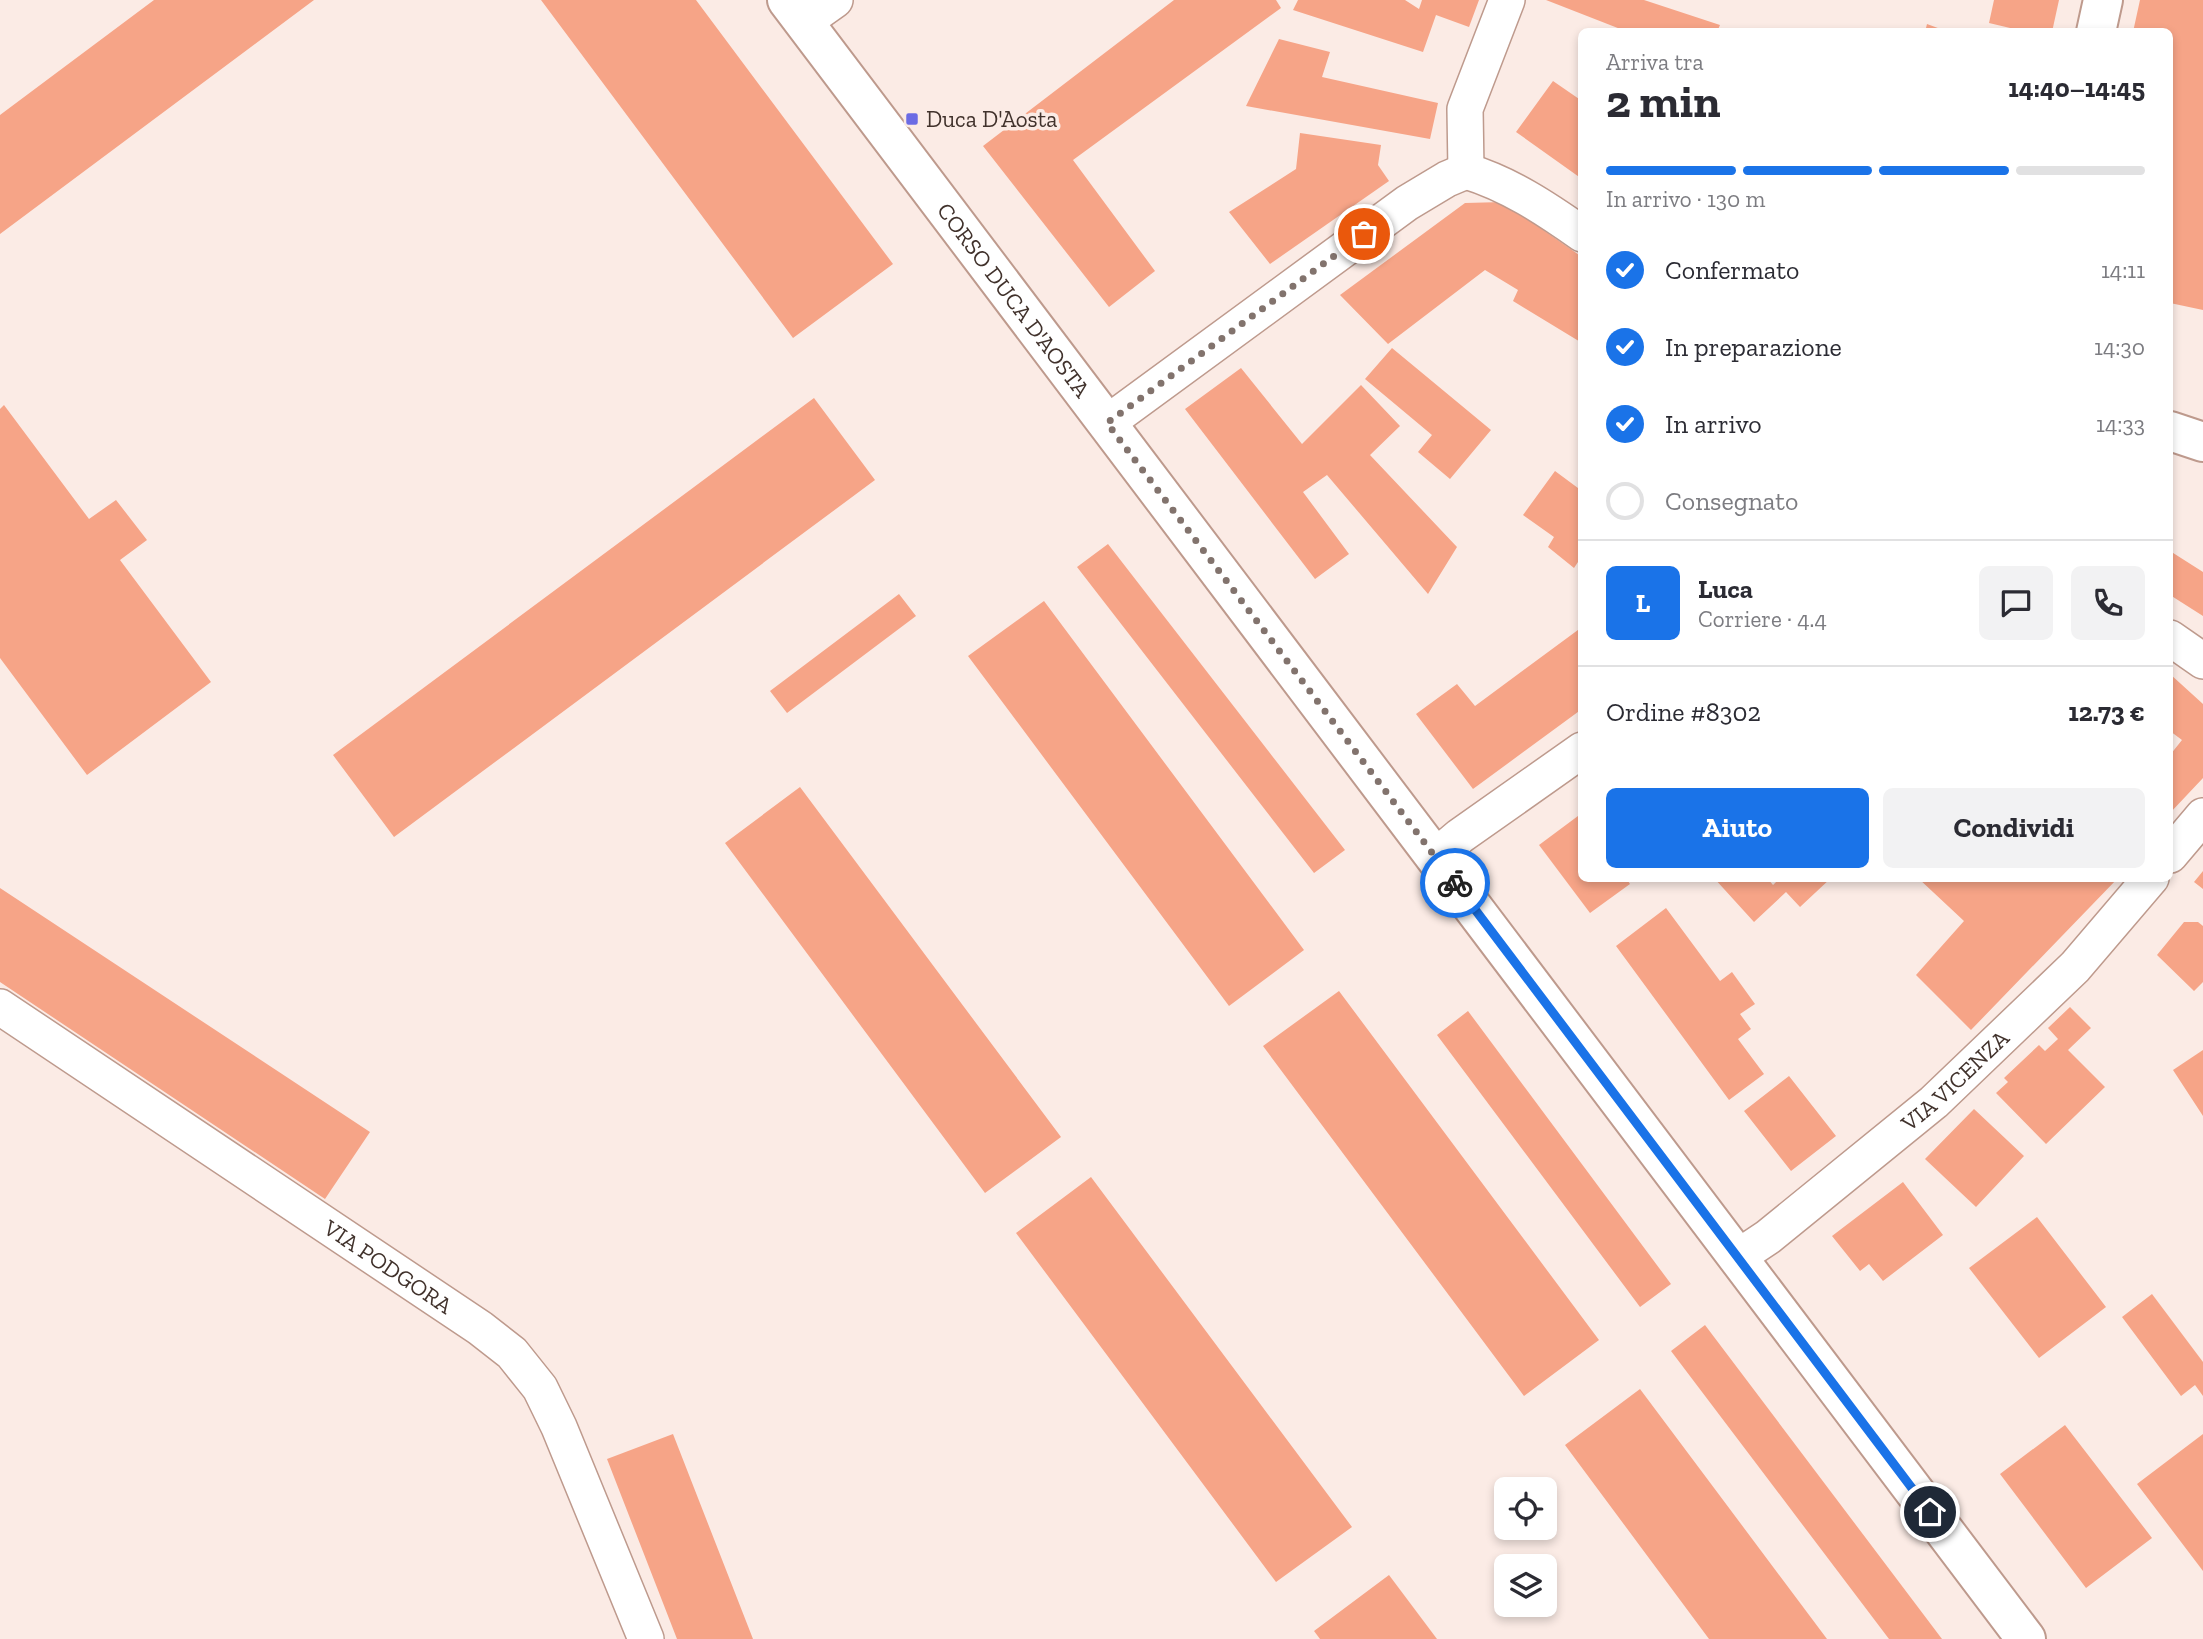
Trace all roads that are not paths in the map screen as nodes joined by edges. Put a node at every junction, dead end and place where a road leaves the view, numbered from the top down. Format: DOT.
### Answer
graph roads {
  1 [pos="835,0"];
  2 [pos="1507,0"];
  3 [pos="2103,0"];
  4 [pos="796,11"];
  5 [pos="2097,28"];
  6 [pos="1466,171"];
  7 [pos="1578,231"];
  8 [pos="1107,423"];
  9 [pos="2173,432"];
  10 [pos="2203,442"];
  11 [pos="2173,640"];
  12 [pos="2203,661"];
  13 [pos="1578,753"];
  14 [pos="2203,816"];
  15 [pos="2173,851"];
  16 [pos="1435,857"];
  17 [pos="2148,882"];
  18 [pos="0,1007"];
  19 [pos="1738,1257"];
  20 [pos="646,1639"];
  21 [pos="2026,1639"];
  1 -- 4 [label="street"];
  2 -- 6 [label="street"];
  3 -- 5 [label="street"];
  4 -- 8 [label="street, CORSO DUCA D'AOSTA"];
  6 -- 7 [label="street"];
  6 -- 8 [label="street"];
  8 -- 16 [label="street, CORSO DUCA D'AOSTA"];
  9 -- 10 [label="street"];
  11 -- 12 [label="street"];
  13 -- 16 [label="street"];
  14 -- 15 [label="street"];
  16 -- 19 [label="street, CORSO DUCA D'AOSTA"];
  17 -- 19 [label="street, VIA VICENZA"];
  18 -- 20 [label="street, VIA PODGORA"];
  19 -- 21 [label="street, CORSO DUCA D'AOSTA"];
}
